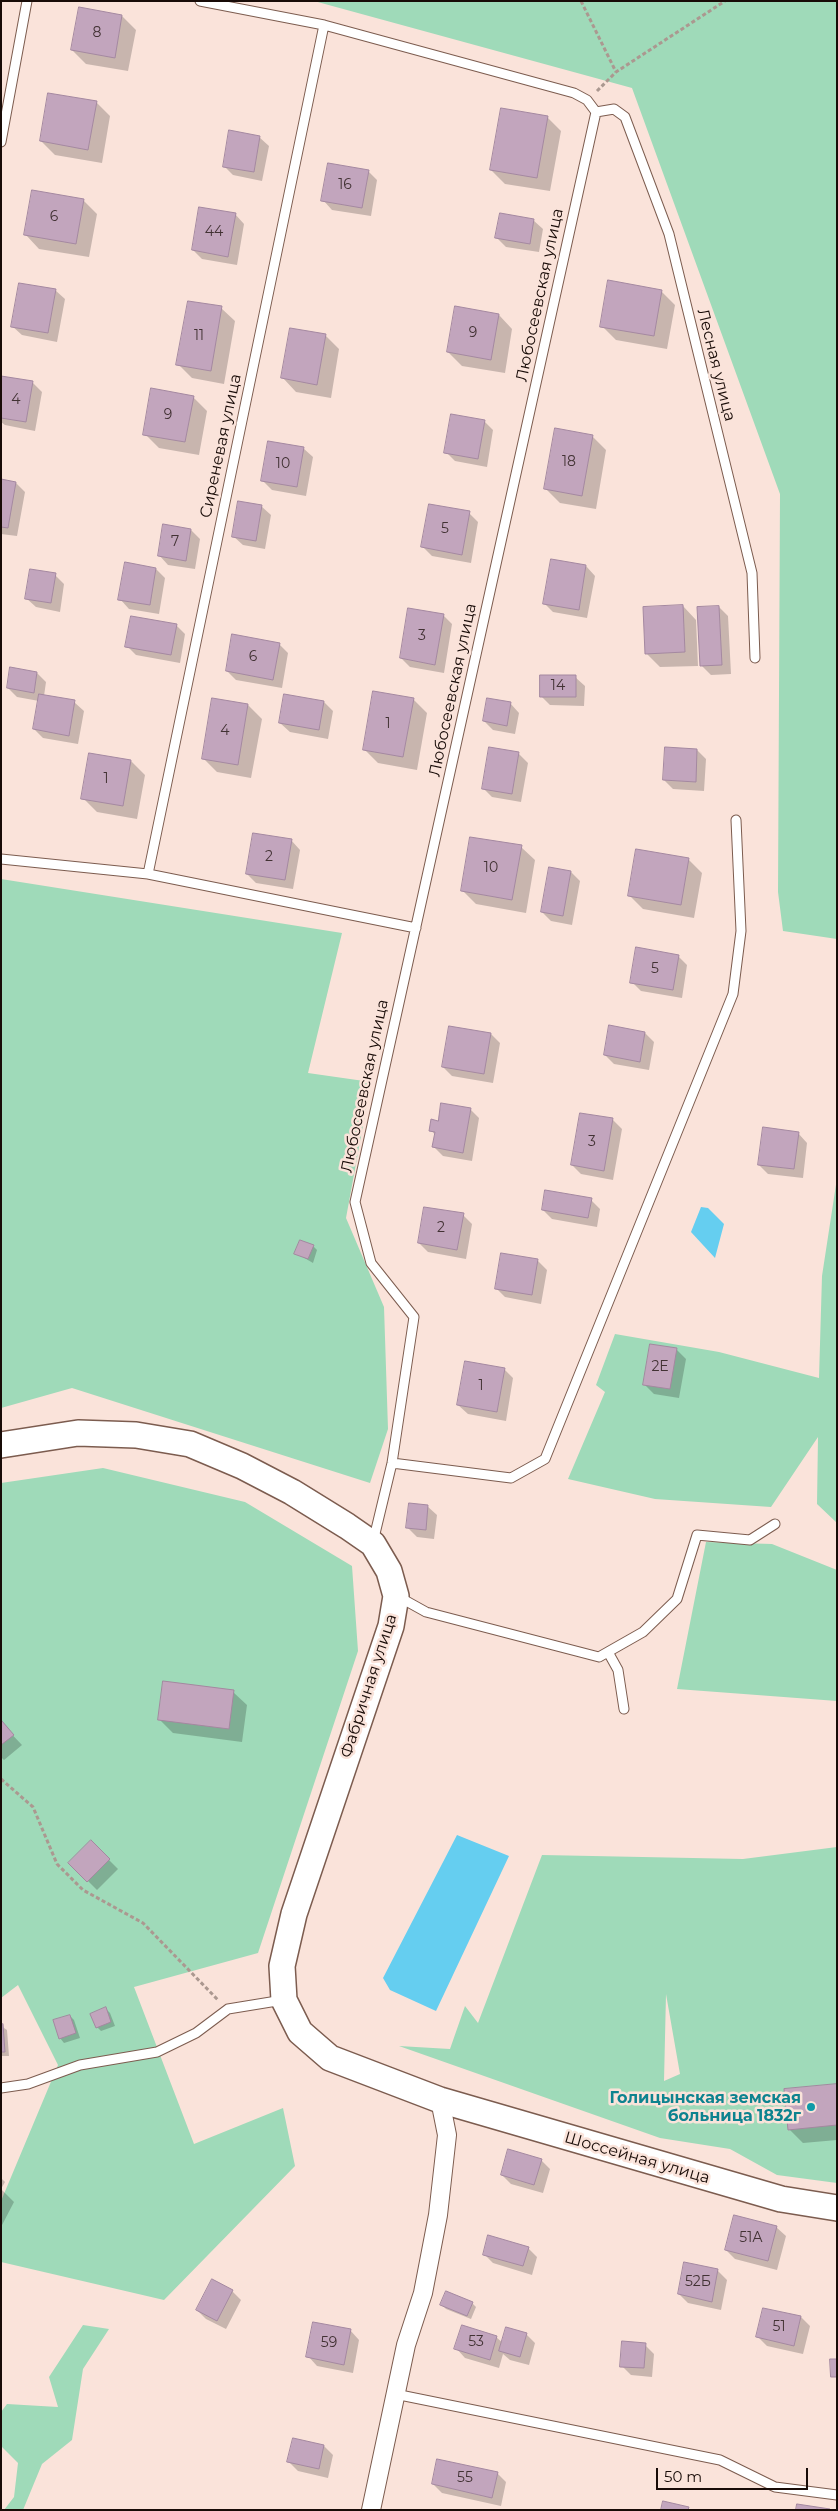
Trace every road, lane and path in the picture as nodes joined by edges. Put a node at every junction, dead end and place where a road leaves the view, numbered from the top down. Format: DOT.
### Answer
graph roads {
  1 [pos="28,1"];
  2 [pos="200,1"];
  3 [pos="581,1"];
  4 [pos="725,1"];
  5 [pos="324,25"];
  6 [pos="616,72"];
  7 [pos="588,100"];
  8 [pos="596,112"];
  9 [pos="1,142"];
  10 [pos="755,658"];
  11 [pos="736,820"];
  12 [pos="1,859"];
  13 [pos="148,874"];
  14 [pos="416,928"];
  15 [pos="1,1445"];
  16 [pos="392,1463"];
  17 [pos="775,1524"];
  18 [pos="373,1544"];
  19 [pos="396,1596"];
  20 [pos="608,1652"];
  21 [pos="624,1709"];
  22 [pos="1,1779"];
  23 [pos="284,2000"];
  24 [pos="228,2009"];
  25 [pos="1,2088"];
  26 [pos="440,2100"];
  27 [pos="837,2208"];
  28 [pos="395,2394"];
  29 [pos="837,2495"];
  30 [pos="371,2510"];
  1 -- 9 [label="lane"];
  2 -- 5 [label="lane"];
  3 -- 6 [label="path"];
  4 -- 6 [label="path"];
  5 -- 7 [label="lane"];
  5 -- 13 [label="lane, Сиреневая улица"];
  6 -- 7 [label="path"];
  7 -- 8 [label="lane"];
  8 -- 10 [label="lane, Лесная улица"];
  8 -- 14 [label="lane, Любосеевская улица"];
  11 -- 16 [label="lane"];
  12 -- 13 [label="lane"];
  13 -- 14 [label="lane"];
  14 -- 16 [label="lane, Любосеевская улица"];
  15 -- 18 [label="street, Фабричная улица"];
  16 -- 18 [label="lane, Любосеевская улица"];
  17 -- 20 [label="lane"];
  18 -- 19 [label="street, Фабричная улица"];
  19 -- 20 [label="lane"];
  19 -- 23 [label="street, Фабричная улица"];
  20 -- 21 [label="lane"];
  22 -- 24 [label="path"];
  23 -- 24 [label="lane"];
  23 -- 26 [label="street, Фабричная улица"];
  24 -- 25 [label="lane"];
  26 -- 27 [label="street, Шоссейная улица"];
  26 -- 28 [label="street"];
  28 -- 29 [label="lane"];
  28 -- 30 [label="street"];
}
